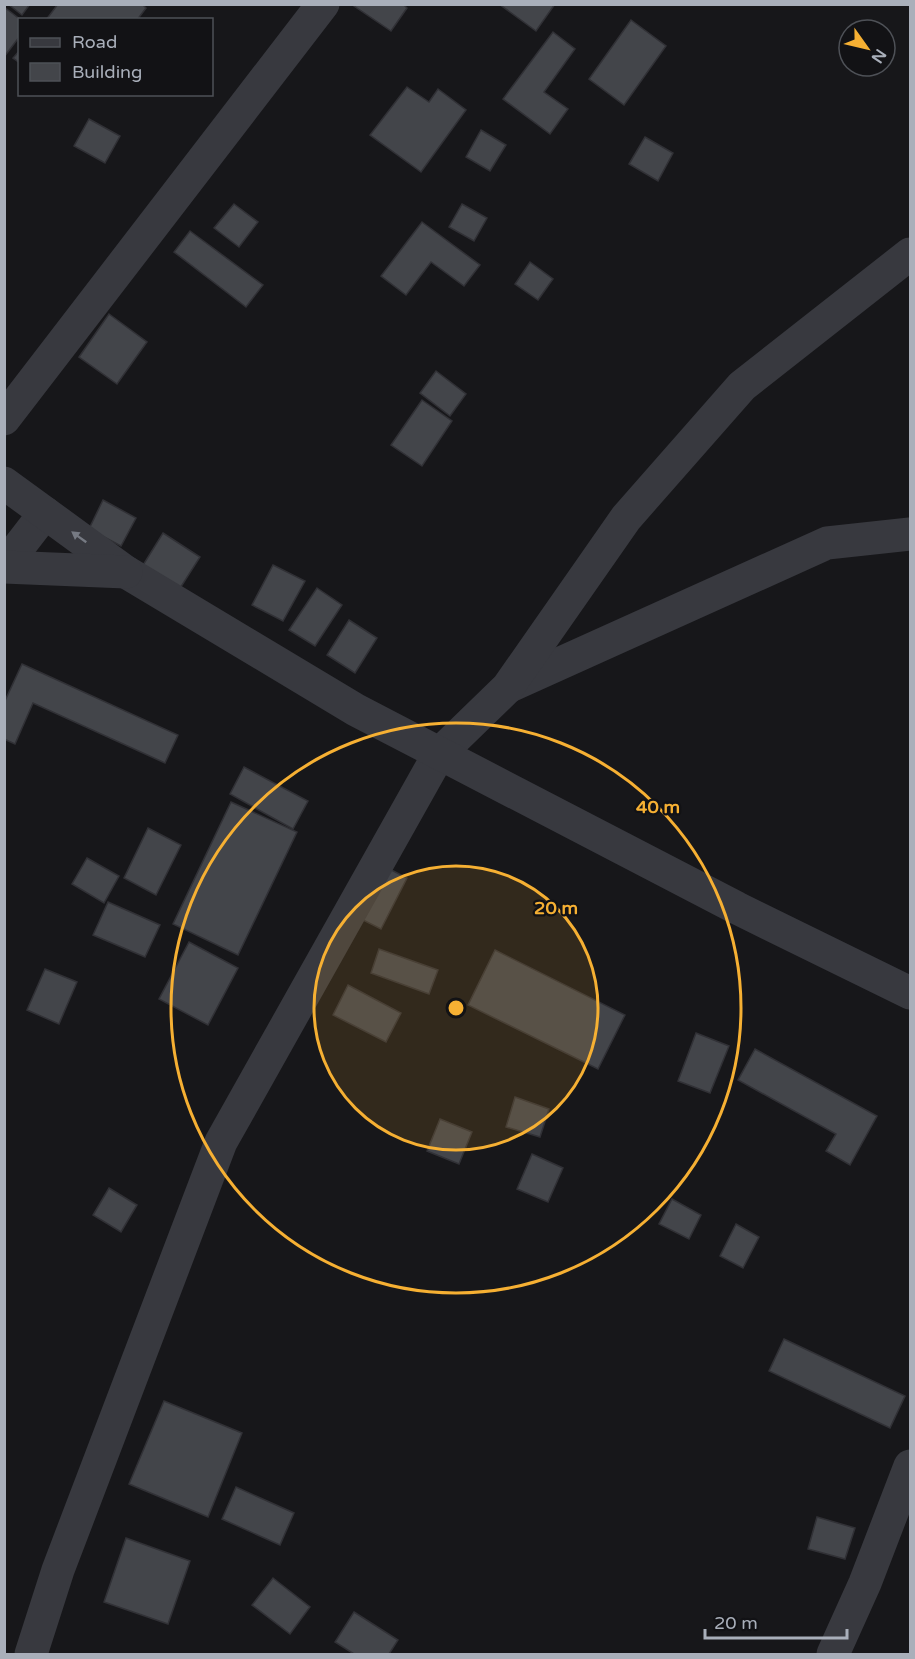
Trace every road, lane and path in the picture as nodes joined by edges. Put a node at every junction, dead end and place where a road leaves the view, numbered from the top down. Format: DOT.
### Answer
graph roads {
  1 [pos="323,4"];
  2 [pos="910,254"];
  3 [pos="4,419"];
  4 [pos="4,483"];
  5 [pos="45,513"];
  6 [pos="910,534"];
  7 [pos="4,567"];
  8 [pos="126,572"];
  9 [pos="508,687"];
  10 [pos="439,754"];
  11 [pos="910,993"];
  12 [pos="910,1466"];
  13 [pos="31,1654"];
  14 [pos="833,1654"];
  1 -- 3 [label="street"];
  2 -- 9 [label="street"];
  4 -- 5 [label="street"];
  5 -- 7 [label="street"];
  8 -- 5 [label="street, one-way"];
  6 -- 9 [label="street"];
  7 -- 8 [label="street"];
  8 -- 10 [label="street"];
  9 -- 10 [label="street"];
  10 -- 11 [label="street"];
  10 -- 13 [label="street"];
  12 -- 14 [label="street"];
}
